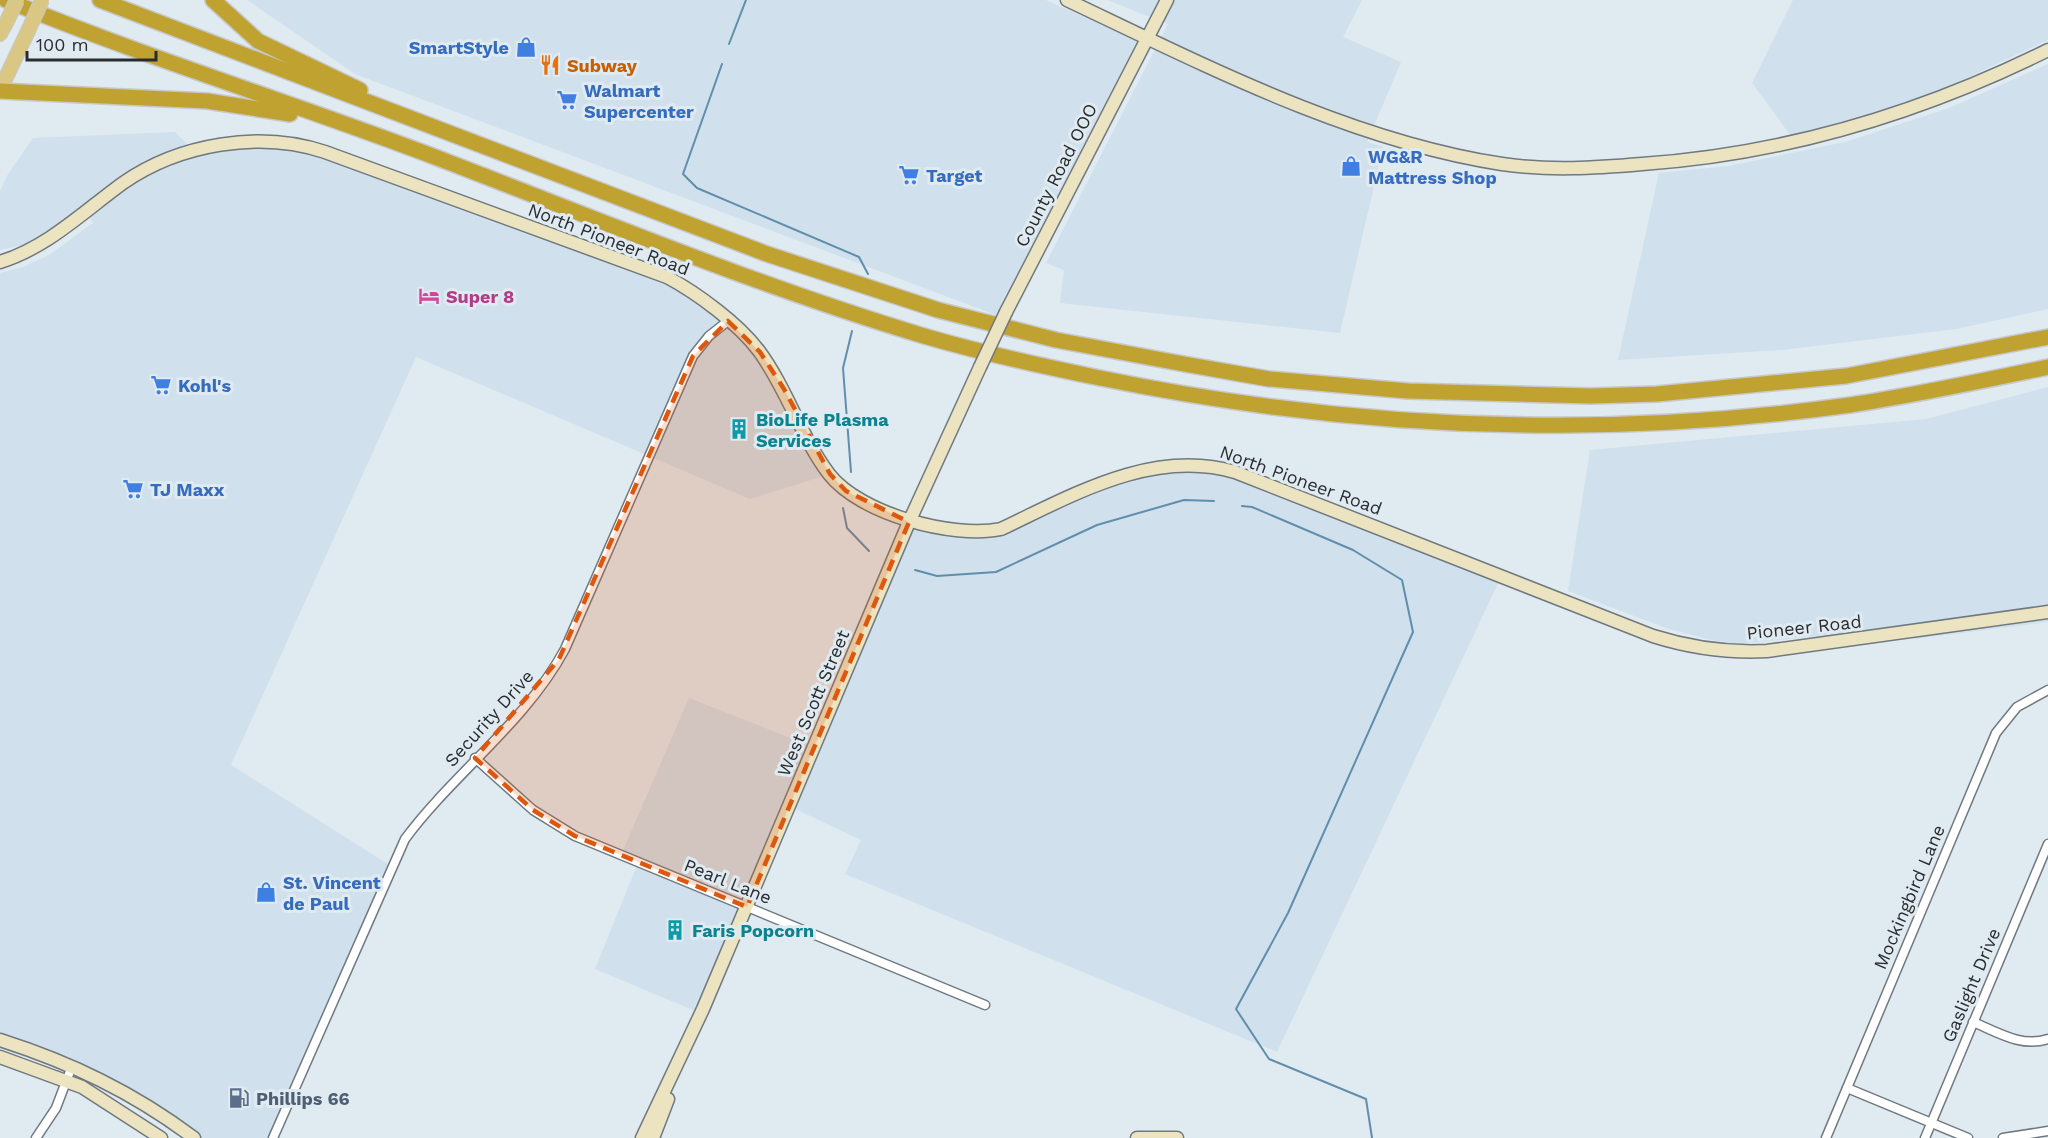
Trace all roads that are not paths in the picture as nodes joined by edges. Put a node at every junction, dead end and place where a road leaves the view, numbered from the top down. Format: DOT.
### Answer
graph roads {
  1 [pos="6,0"];
  2 [pos="17,0"];
  3 [pos="42,0"];
  4 [pos="100,0"];
  5 [pos="213,0"];
  6 [pos="1067,0"];
  7 [pos="1167,0"];
  8 [pos="3,28"];
  9 [pos="1147,38"];
  10 [pos="2048,50"];
  11 [pos="0,91"];
  12 [pos="443,131"];
  13 [pos="392,141"];
  14 [pos="0,262"];
  15 [pos="728,321"];
  16 [pos="2048,338"];
  17 [pos="980,367"];
  18 [pos="2048,367"];
  19 [pos="909,522"];
  20 [pos="1469,562"];
  21 [pos="2048,612"];
  22 [pos="2048,690"];
  23 [pos="476,758"];
  24 [pos="2048,844"];
  25 [pos="747,907"];
  26 [pos="985,1005"];
  27 [pos="1973,1022"];
  28 [pos="2048,1039"];
  29 [pos="0,1040"];
  30 [pos="682,1055"];
  31 [pos="0,1057"];
  32 [pos="72,1066"];
  33 [pos="67,1081"];
  34 [pos="1847,1088"];
  35 [pos="1931,1123"];
  36 [pos="2048,1131"];
  37 [pos="36,1138"];
  38 [pos="161,1138"];
  39 [pos="194,1138"];
  40 [pos="273,1138"];
  41 [pos="642,1138"];
  42 [pos="653,1138"];
  43 [pos="1137,1138"];
  44 [pos="1177,1138"];
  45 [pos="1826,1138"];
  46 [pos="1925,1138"];
  47 [pos="1968,1138"];
  48 [pos="2003,1138"];
  1 -- 13 [label="highway"];
  2 -- 8 [label="main road, bridge"];
  3 -- 11 [label="main road, bridge"];
  4 -- 12 [label="highway"];
  5 -- 12 [label="highway"];
  6 -- 9 [label="main road"];
  7 -- 9 [label="main road, County Road OOO"];
  9 -- 10 [label="main road"];
  9 -- 17 [label="main road, County Road OOO, bridge"];
  11 -- 13 [label="highway"];
  12 -- 16 [label="highway"];
  13 -- 18 [label="highway"];
  14 -- 15 [label="main road, North Pioneer Road"];
  15 -- 19 [label="main road, North Pioneer Road"];
  15 -- 23 [label="street, Security Drive"];
  17 -- 19 [label="main road, West Scott Street"];
  19 -- 20 [label="main road, North Pioneer Road"];
  19 -- 25 [label="main road, West Scott Street"];
  20 -- 21 [label="main road, Pioneer Road"];
  22 -- 34 [label="street, Mockingbird Lane"];
  23 -- 25 [label="street, Pearl Lane"];
  23 -- 40 [label="street, Security Drive"];
  24 -- 27 [label="street, Gaslight Drive"];
  25 -- 26 [label="street, Pearl Lane"];
  25 -- 30 [label="main road, West Scott Street"];
  27 -- 28 [label="street"];
  27 -- 35 [label="street, Gaslight Drive"];
  29 -- 32 [label="main road"];
  30 -- 41 [label="main road, West Scott Street"];
  30 -- 42 [label="main road, West Scott Street"];
  31 -- 33 [label="main road"];
  32 -- 33 [label="street"];
  32 -- 39 [label="main road"];
  33 -- 37 [label="street"];
  33 -- 38 [label="main road"];
  34 -- 35 [label="street"];
  34 -- 45 [label="street, Mockingbird Lane"];
  35 -- 46 [label="street, Gaslight Drive"];
  35 -- 47 [label="street"];
  36 -- 48 [label="street"];
  43 -- 44 [label="main road"];
}
